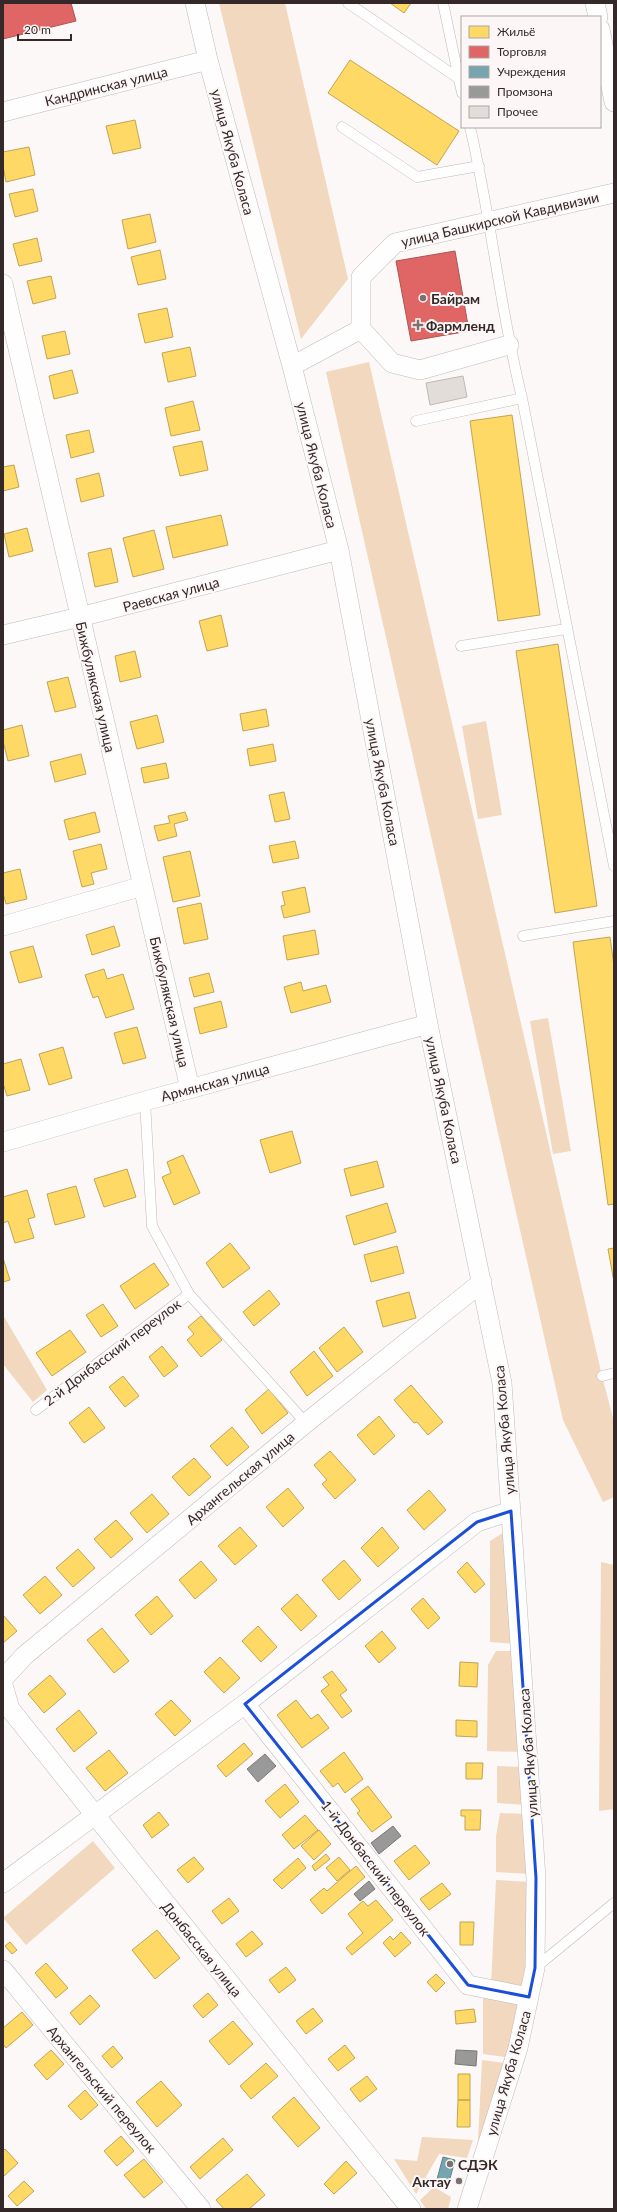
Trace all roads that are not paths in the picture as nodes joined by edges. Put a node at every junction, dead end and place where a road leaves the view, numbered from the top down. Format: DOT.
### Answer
graph roads {
  1 [pos="195,3"];
  2 [pos="348,3"];
  3 [pos="443,3"];
  4 [pos="595,3"];
  5 [pos="598,16"];
  6 [pos="601,35"];
  7 [pos="208,60"];
  8 [pos="458,78"];
  9 [pos="461,89"];
  10 [pos="614,102"];
  11 [pos="3,112"];
  12 [pos="342,127"];
  13 [pos="470,128"];
  14 [pos="479,166"];
  15 [pos="614,193"];
  16 [pos="489,221"];
  17 [pos="4,295"];
  18 [pos="362,328"];
  19 [pos="509,345"];
  20 [pos="292,366"];
  21 [pos="522,398"];
  22 [pos="416,421"];
  23 [pos="338,550"];
  24 [pos="80,617"];
  25 [pos="566,629"];
  26 [pos="3,635"];
  27 [pos="461,646"];
  28 [pos="614,866"];
  29 [pos="143,886"];
  30 [pos="614,921"];
  31 [pos="3,926"];
  32 [pos="523,936"];
  33 [pos="428,1024"];
  34 [pos="190,1089"];
  35 [pos="146,1101"];
  36 [pos="3,1142"];
  37 [pos="482,1282"];
  38 [pos="189,1294"];
  39 [pos="614,1373"];
  40 [pos="602,1376"];
  41 [pos="36,1410"];
  42 [pos="306,1423"];
  43 [pos="511,1511"];
  44 [pos="3,1679"];
  45 [pos="3,1684"];
  46 [pos="245,1704"];
  47 [pos="94,1816"];
  48 [pos="3,1883"];
  49 [pos="614,1903"];
  50 [pos="534,1968"];
  51 [pos="3,1970"];
  52 [pos="529,1997"];
  53 [pos="201,2209"];
  54 [pos="411,2209"];
  55 [pos="467,2209"];
  1 -- 7 [label="street, улица Якуба Коласа"];
  2 -- 8 [label="lane"];
  3 -- 8 [label="lane"];
  4 -- 5 [label="street"];
  6 -- 10 [label="street"];
  7 -- 11 [label="street, Кандринская улица"];
  7 -- 20 [label="street, улица Якуба Коласа"];
  8 -- 9 [label="lane"];
  12 -- 14 [label="lane"];
  13 -- 14 [label="lane"];
  14 -- 16 [label="lane"];
  15 -- 16 [label="street, улица Башкирской Кавдивизии"];
  16 -- 18 [label="street, улица Башкирской Кавдивизии"];
  16 -- 19 [label="lane"];
  17 -- 24 [label="street, Бижбулякская улица"];
  18 -- 19 [label="street"];
  18 -- 20 [label="street"];
  19 -- 21 [label="lane"];
  20 -- 23 [label="street, улица Якуба Коласа"];
  21 -- 22 [label="lane"];
  21 -- 25 [label="lane"];
  23 -- 24 [label="street, Раевская улица"];
  23 -- 33 [label="street, улица Якуба Коласа"];
  24 -- 26 [label="street, Раевская улица"];
  24 -- 29 [label="street, Бижбулякская улица"];
  25 -- 27 [label="lane"];
  25 -- 28 [label="lane"];
  29 -- 31 [label="street"];
  29 -- 34 [label="street, Бижбулякская улица"];
  30 -- 32 [label="lane"];
  33 -- 34 [label="street, Армянская улица"];
  33 -- 37 [label="street, улица Якуба Коласа"];
  34 -- 35 [label="street, Армянская улица"];
  35 -- 36 [label="street, Армянская улица"];
  35 -- 38 [label="lane, 2-й Донбасский переулок"];
  37 -- 42 [label="street, Архангельская улица"];
  37 -- 43 [label="street, улица Якуба Коласа"];
  38 -- 41 [label="lane, 2-й Донбасский переулок"];
  38 -- 42 [label="lane, 2-й Донбасский переулок"];
  39 -- 40 [label="lane"];
  42 -- 44 [label="street, Архангельская улица"];
  43 -- 46 [label="street"];
  43 -- 50 [label="street, улица Якуба Коласа"];
  45 -- 47 [label="street, Донбасская улица"];
  46 -- 47 [label="street"];
  46 -- 52 [label="street, 1-й Донбасский переулок"];
  47 -- 48 [label="street"];
  47 -- 54 [label="street, Донбасская улица"];
  49 -- 50 [label="lane"];
  50 -- 52 [label="street, улица Якуба Коласа"];
  51 -- 53 [label="street, Архангельский переулок"];
  52 -- 55 [label="street, улица Якуба Коласа"];
}
